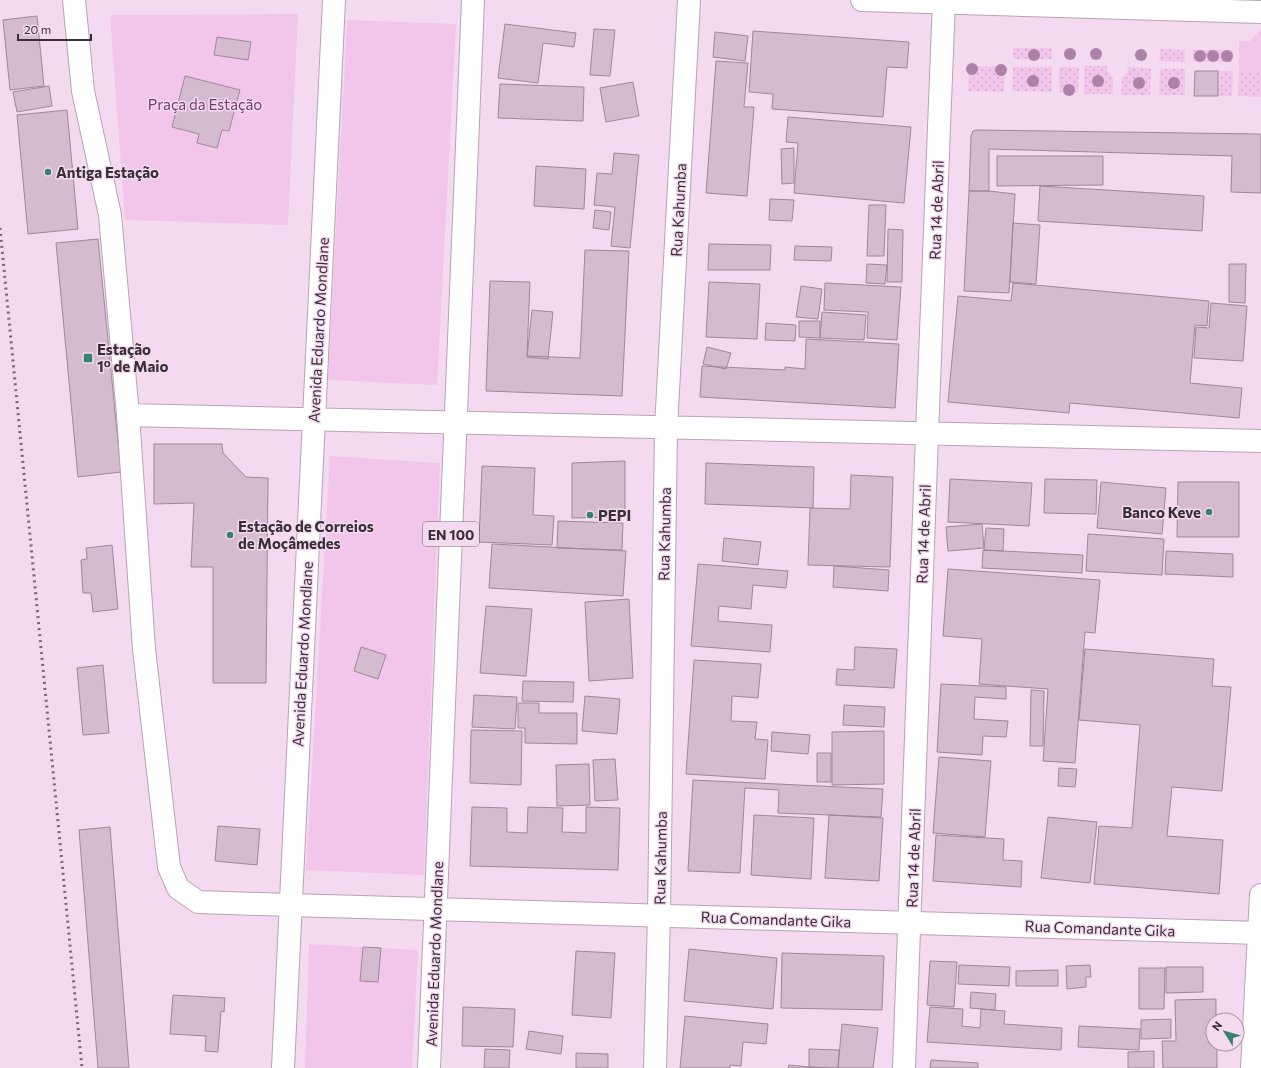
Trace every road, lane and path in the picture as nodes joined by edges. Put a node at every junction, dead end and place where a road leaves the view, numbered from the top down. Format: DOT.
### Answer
graph roads {
  1 [pos="74,0"];
  2 [pos="334,0"];
  3 [pos="473,0"];
  4 [pos="689,0"];
  5 [pos="862,0"];
  6 [pos="944,1"];
  7 [pos="1261,12"];
  8 [pos="128,415"];
  9 [pos="314,420"];
  10 [pos="456,423"];
  11 [pos="666,428"];
  12 [pos="926,434"];
  13 [pos="1261,442"];
  14 [pos="1261,895"];
  15 [pos="290,905"];
  16 [pos="435,909"];
  17 [pos="659,915"];
  18 [pos="911,923"];
  19 [pos="1260,933"];
  20 [pos="282,1068"];
  21 [pos="429,1068"];
  22 [pos="655,1068"];
  23 [pos="904,1068"];
  24 [pos="1252,1068"];
  1 -- 8 [label="street, Rua Comandante Gika"];
  2 -- 9 [label="street, Avenida Eduardo Mondlane"];
  3 -- 10 [label="street, Avenida Eduardo Mondlane / EN 100"];
  4 -- 11 [label="street, Rua Kahumba"];
  5 -- 6 [label="street"];
  6 -- 7 [label="street"];
  6 -- 12 [label="street, Rua 14 de Abril"];
  8 -- 9 [label="street"];
  8 -- 15 [label="street, Rua Comandante Gika"];
  9 -- 10 [label="street"];
  9 -- 15 [label="street, Avenida Eduardo Mondlane"];
  10 -- 11 [label="street"];
  10 -- 16 [label="street, Avenida Eduardo Mondlane / EN 100"];
  11 -- 12 [label="street"];
  11 -- 17 [label="street, Rua Kahumba"];
  12 -- 13 [label="street"];
  12 -- 18 [label="street, Rua 14 de Abril"];
  14 -- 19 [label="street"];
  15 -- 16 [label="street, Rua Comandante Gika"];
  15 -- 20 [label="street, Avenida Eduardo Mondlane"];
  16 -- 17 [label="street, Rua Comandante Gika"];
  16 -- 21 [label="street, Avenida Eduardo Mondlane / EN 100"];
  17 -- 18 [label="street, Rua Comandante Gika"];
  17 -- 22 [label="street, Rua Kahumba"];
  18 -- 19 [label="street, Rua Comandante Gika"];
  18 -- 23 [label="street, Rua 14 de Abril"];
  19 -- 24 [label="street"];
}
